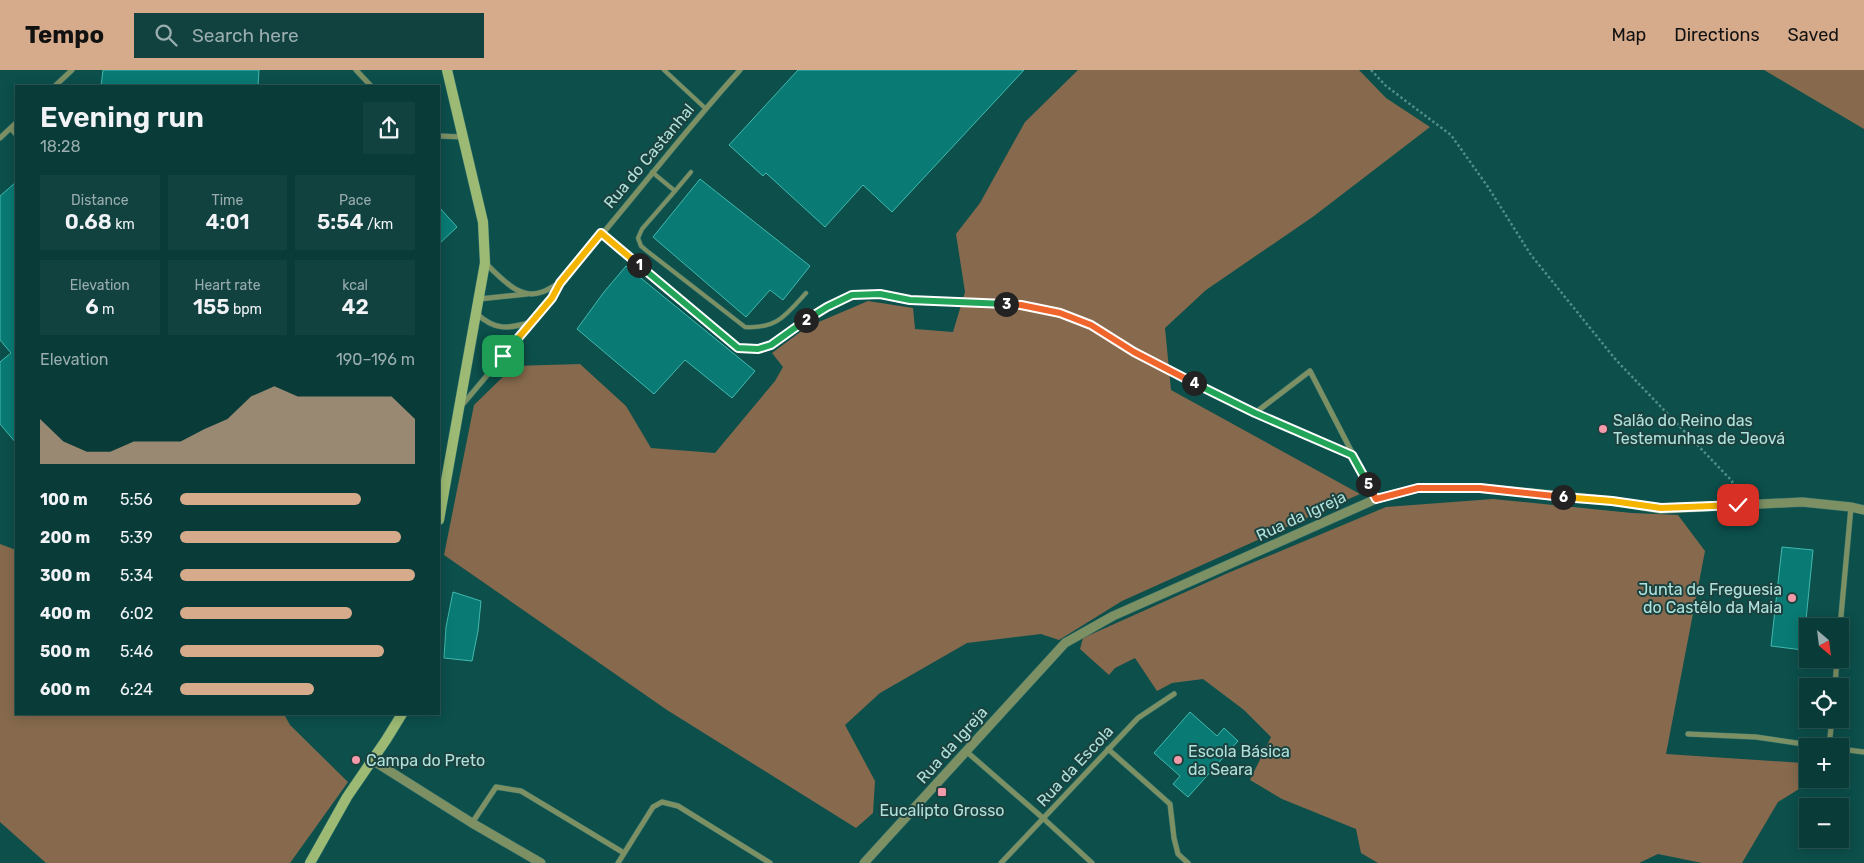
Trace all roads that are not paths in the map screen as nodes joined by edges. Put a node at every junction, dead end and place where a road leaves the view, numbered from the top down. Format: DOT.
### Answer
graph roads {
  1 [pos="72,70"];
  2 [pos="356,70"];
  3 [pos="447,70"];
  4 [pos="664,70"];
  5 [pos="740,70"];
  6 [pos="56,85"];
  7 [pos="370,85"];
  8 [pos="705,108"];
  9 [pos="15,124"];
  10 [pos="10,128"];
  11 [pos="15,134"];
  12 [pos="440,136"];
  13 [pos="463,137"];
  14 [pos="0,138"];
  15 [pos="652,172"];
  16 [pos="691,172"];
  17 [pos="675,191"];
  18 [pos="601,233"];
  19 [pos="485,263"];
  20 [pos="560,283"];
  21 [pos="806,293"];
  22 [pos="528,294"];
  23 [pos="478,299"];
  24 [pos="475,313"];
  25 [pos="532,322"];
  26 [pos="460,407"];
  27 [pos="1255,413"];
  28 [pos="1352,455"];
  29 [pos="1376,499"];
  30 [pos="1851,507"];
  31 [pos="1864,510"];
  32 [pos="440,515"];
  33 [pos="1841,618"];
  34 [pos="1174,694"];
  35 [pos="401,715"];
  36 [pos="1688,734"];
  37 [pos="1799,743"];
  38 [pos="1108,749"];
  39 [pos="1849,750"];
  40 [pos="966,752"];
  41 [pos="1864,752"];
  42 [pos="372,760"];
  43 [pos="1044,818"];
  44 [pos="472,823"];
  45 [pos="624,853"];
  46 [pos="310,863"];
  47 [pos="541,863"];
  48 [pos="618,863"];
  49 [pos="770,863"];
  50 [pos="864,863"];
  51 [pos="1001,863"];
  52 [pos="1092,863"];
  53 [pos="1188,863"];
  1 -- 6 [label="street"];
  2 -- 7 [label="street"];
  3 -- 13 [label="main road"];
  4 -- 8 [label="lane"];
  5 -- 8 [label="street, Rua do Castanhal"];
  8 -- 15 [label="street, Rua do Castanhal"];
  9 -- 10 [label="street"];
  10 -- 11 [label="lane"];
  10 -- 14 [label="street"];
  12 -- 13 [label="street"];
  13 -- 19 [label="main road"];
  15 -- 17 [label="lane"];
  15 -- 18 [label="street, Rua do Castanhal"];
  16 -- 17 [label="lane"];
  17 -- 21 [label="lane"];
  18 -- 20 [label="street, Rua do Castanhal"];
  18 -- 27 [label="street"];
  19 -- 22 [label="street"];
  19 -- 23 [label="main road"];
  20 -- 22 [label="street, Rua do Castanhal"];
  20 -- 25 [label="street, Rua do Castanhal"];
  22 -- 23 [label="street, Rua do Castanhal"];
  23 -- 24 [label="main road"];
  24 -- 25 [label="street"];
  24 -- 26 [label="main road"];
  25 -- 26 [label="street, Rua do Castanhal"];
  26 -- 32 [label="main road"];
  27 -- 28 [label="street"];
  27 -- 28 [label="street"];
  28 -- 29 [label="street"];
  29 -- 30 [label="street, Rua da Igreja"];
  29 -- 40 [label="street, Rua da Igreja"];
  30 -- 31 [label="street, Rua da Igreja"];
  30 -- 33 [label="street"];
  34 -- 38 [label="street, Rua da Escola"];
  35 -- 42 [label="main road"];
  36 -- 37 [label="street"];
  38 -- 43 [label="street, Rua da Escola"];
  38 -- 53 [label="street"];
  39 -- 41 [label="street"];
  40 -- 43 [label="street"];
  40 -- 50 [label="street, Rua da Igreja"];
  42 -- 44 [label="street"];
  42 -- 46 [label="main road"];
  43 -- 51 [label="street, Rua da Escola"];
  43 -- 52 [label="street"];
  44 -- 45 [label="street"];
  44 -- 47 [label="street"];
  45 -- 48 [label="street"];
  45 -- 49 [label="street"];
}
